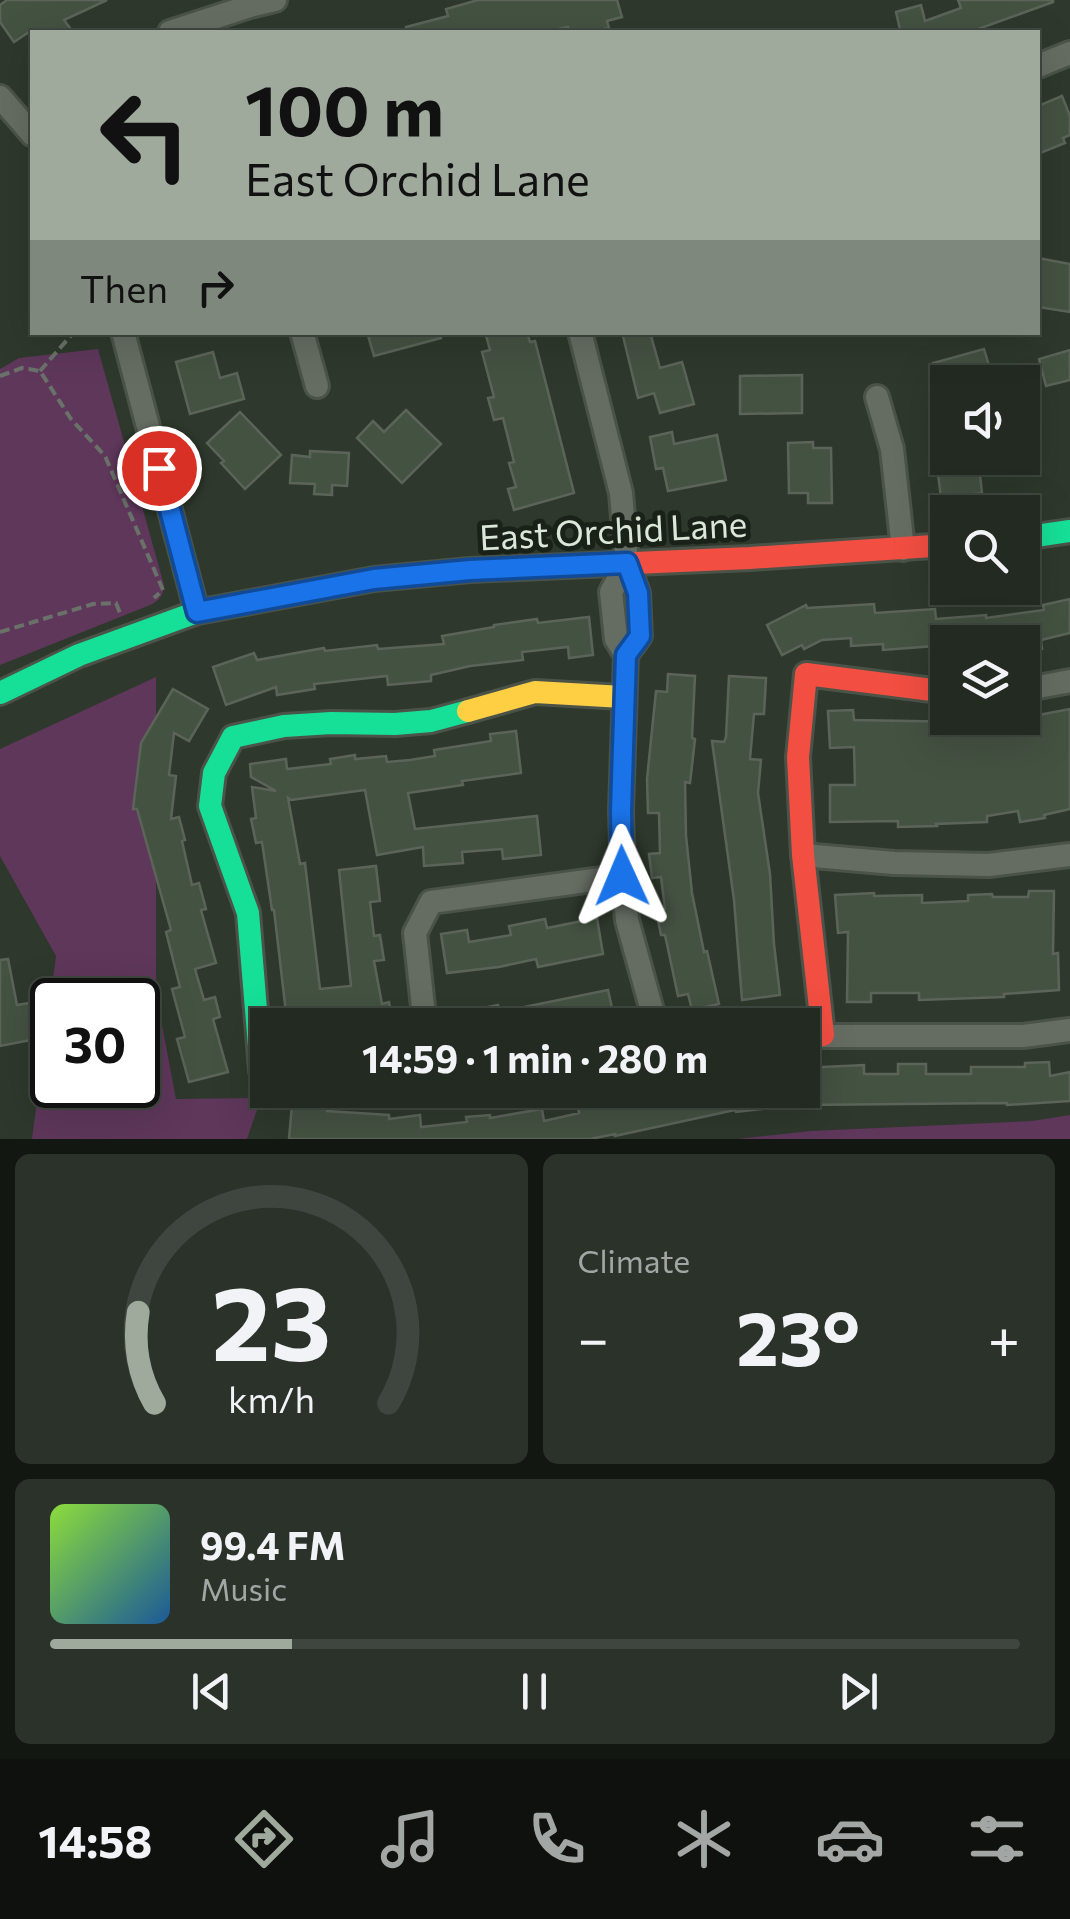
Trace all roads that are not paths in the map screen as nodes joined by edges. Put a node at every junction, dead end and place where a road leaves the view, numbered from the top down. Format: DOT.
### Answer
graph roads {
  1 [pos="276,0"];
  2 [pos="177,30"];
  3 [pos="1070,53"];
  4 [pos="1040,65"];
  5 [pos="0,98"];
  6 [pos="30,126"];
  7 [pos="124,335"];
  8 [pos="303,335"];
  9 [pos="581,335"];
  10 [pos="317,386"];
  11 [pos="877,397"];
  12 [pos="1070,531"];
  13 [pos="1040,535"];
  14 [pos="930,546"];
  15 [pos="903,549"];
  16 [pos="627,563"];
  17 [pos="197,612"];
  18 [pos="1070,680"];
  19 [pos="1040,686"];
  20 [pos="930,690"];
  21 [pos="0,693"];
  22 [pos="624,697"];
  23 [pos="1070,855"];
  24 [pos="802,856"];
  25 [pos="622,876"];
  26 [pos="258,1008"];
  27 [pos="423,1008"];
  28 [pos="651,1008"];
  29 [pos="811,1008"];
  30 [pos="1070,1030"];
  31 [pos="820,1035"];
  1 -- 2 [label="street"];
  3 -- 4 [label="street"];
  5 -- 6 [label="street"];
  7 -- 17 [label="street"];
  8 -- 10 [label="street"];
  9 -- 16 [label="street"];
  11 -- 15 [label="street"];
  12 -- 13 [label="street"];
  14 -- 15 [label="street, East Orchid Lane"];
  15 -- 16 [label="street, East Orchid Lane"];
  16 -- 17 [label="street, East Orchid Lane"];
  16 -- 22 [label="street"];
  17 -- 21 [label="street, East Orchid Lane"];
  18 -- 19 [label="street"];
  20 -- 24 [label="street"];
  22 -- 25 [label="street"];
  22 -- 26 [label="street"];
  23 -- 24 [label="street"];
  24 -- 29 [label="street"];
  25 -- 27 [label="street"];
  25 -- 28 [label="street"];
  30 -- 31 [label="street"];
}
